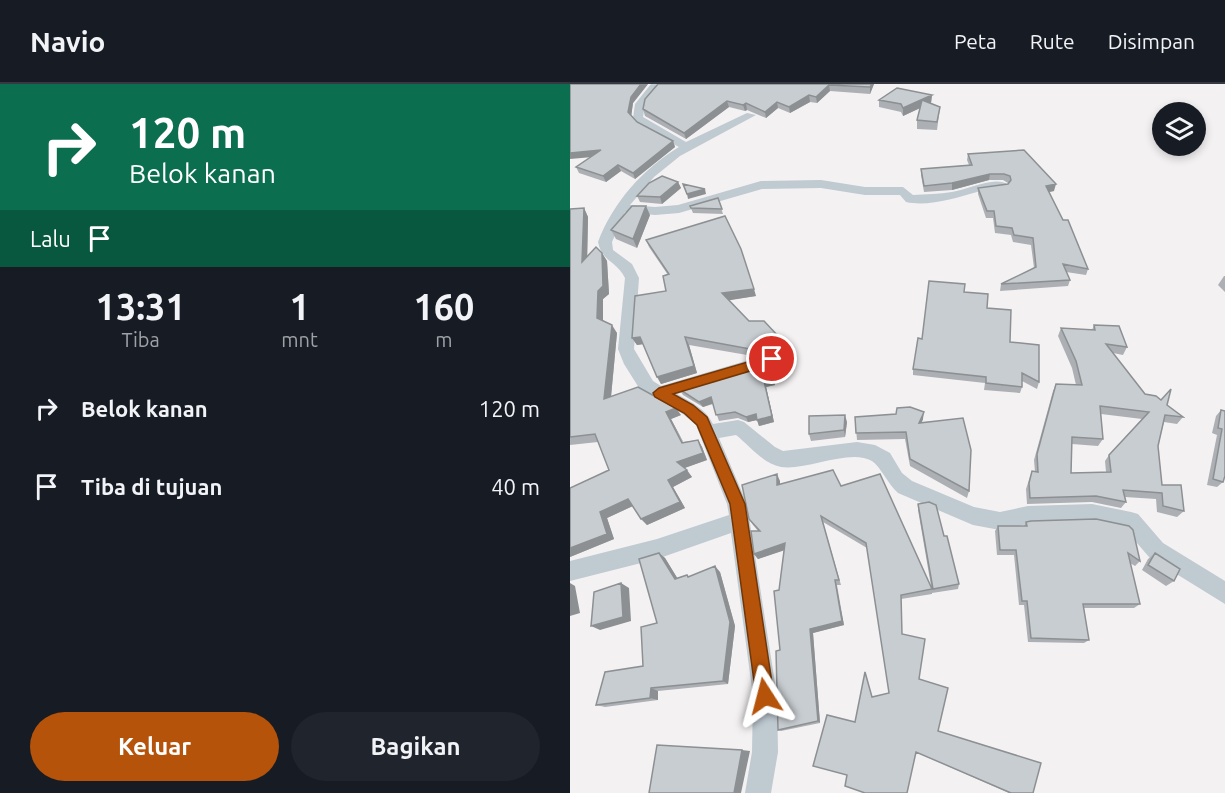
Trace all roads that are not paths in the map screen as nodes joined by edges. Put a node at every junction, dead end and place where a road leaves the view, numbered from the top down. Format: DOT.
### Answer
graph roads {
  1 [pos="656,84"];
  2 [pos="751,115"];
  3 [pos="687,147"];
  4 [pos="1002,185"];
  5 [pos="620,208"];
  6 [pos="772,359"];
  7 [pos="659,393"];
  8 [pos="709,432"];
  9 [pos="740,521"];
  10 [pos="570,571"];
  11 [pos="1225,593"];
  12 [pos="758,793"];
  1 -- 3 [label="street"];
  2 -- 3 [label="street"];
  3 -- 5 [label="street"];
  4 -- 5 [label="street"];
  5 -- 7 [label="street"];
  6 -- 7 [label="street"];
  7 -- 8 [label="street"];
  8 -- 9 [label="street"];
  8 -- 11 [label="street"];
  9 -- 10 [label="street"];
  9 -- 12 [label="street"];
}
